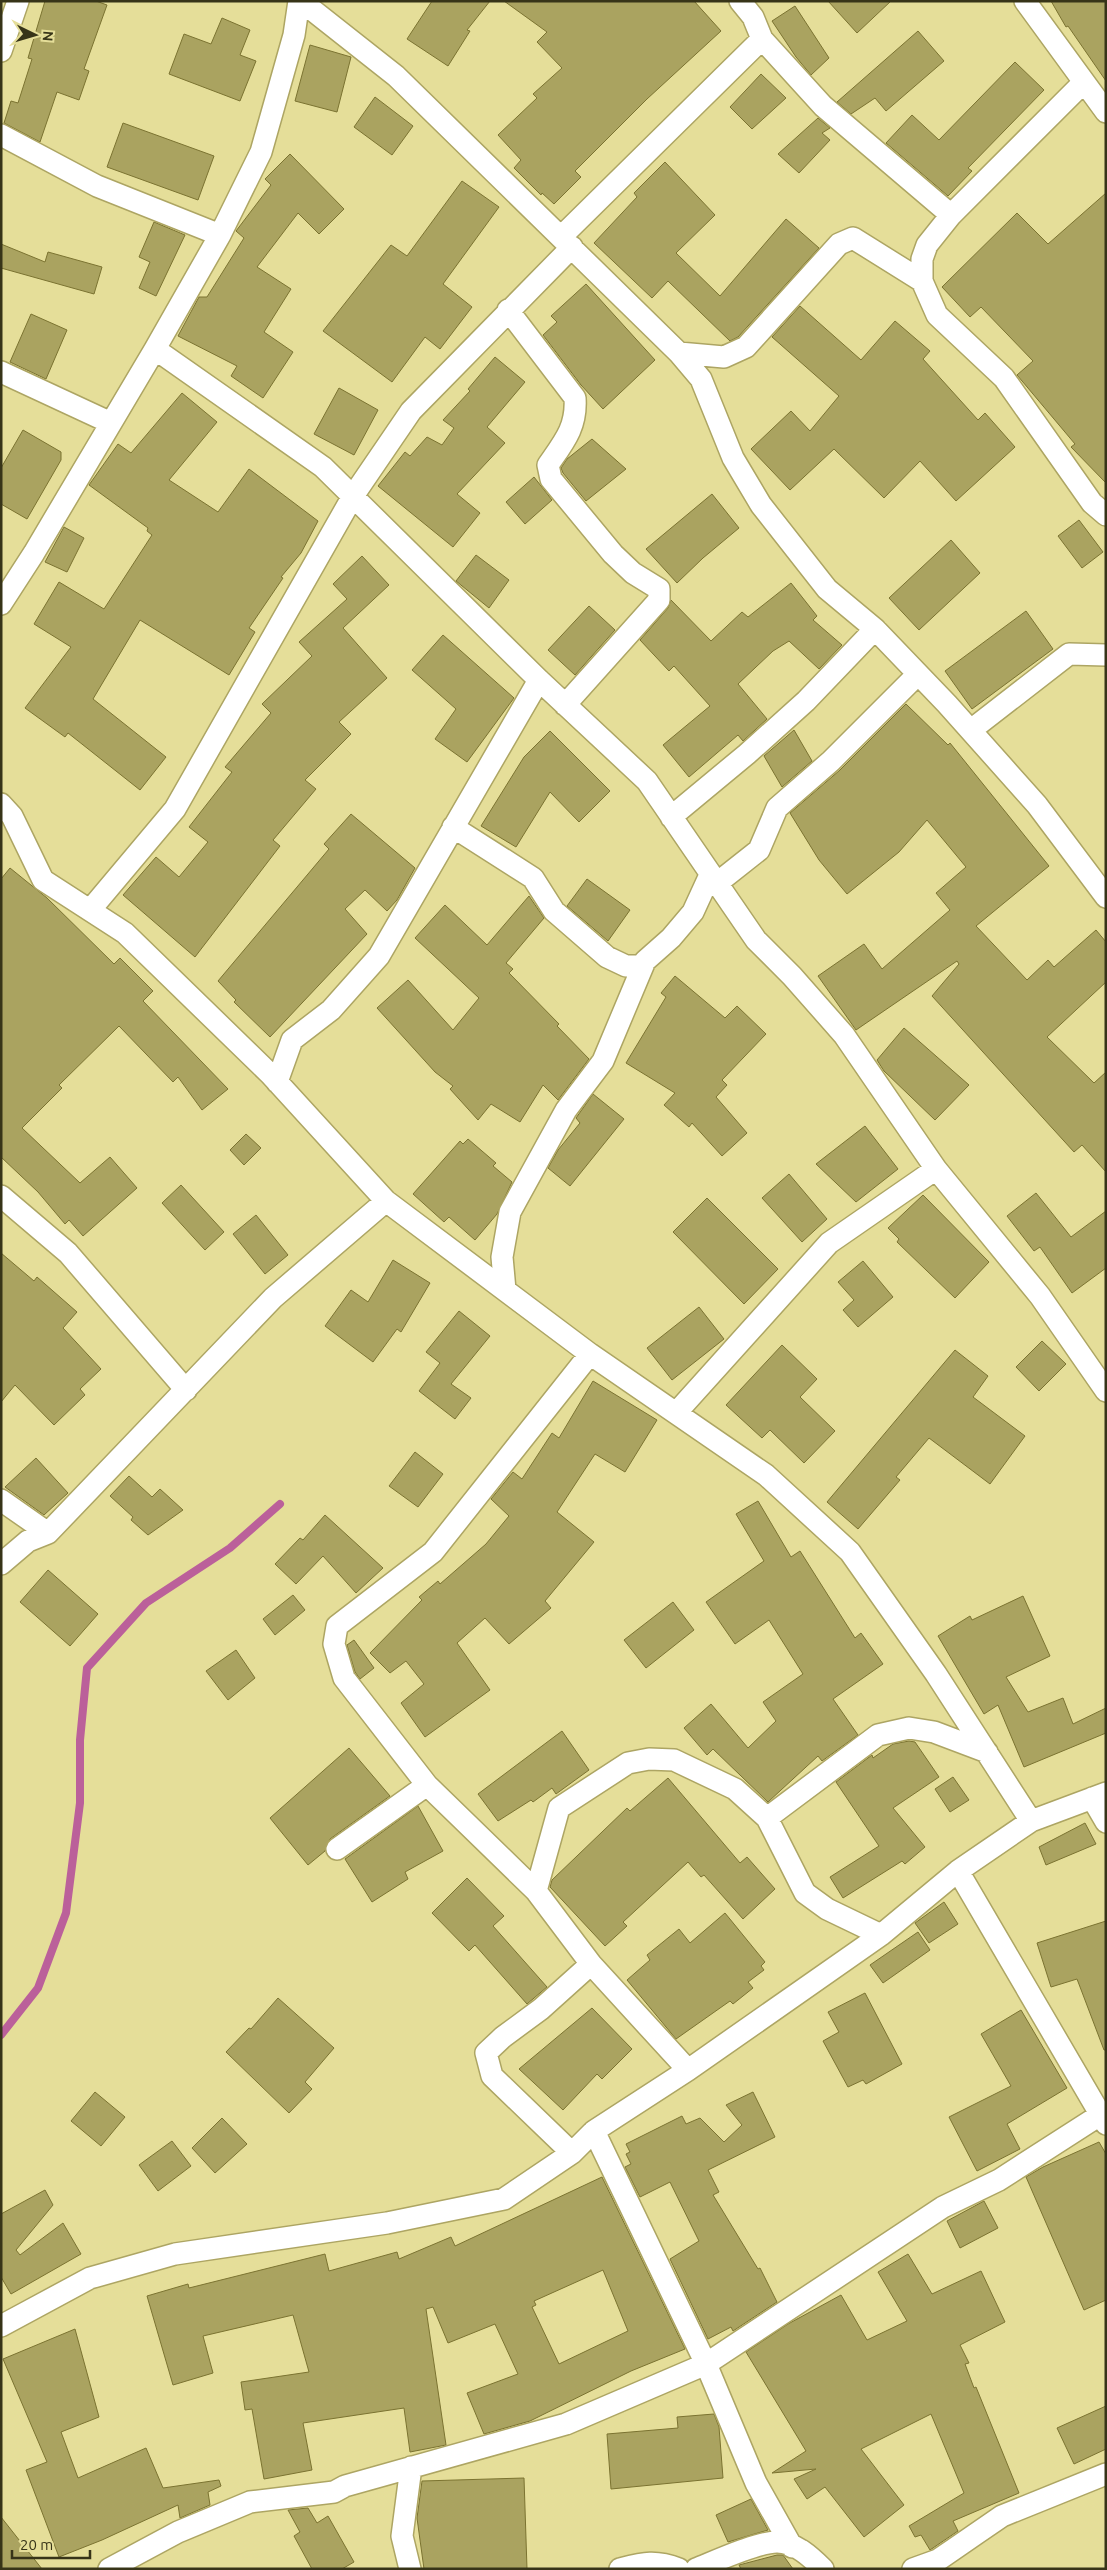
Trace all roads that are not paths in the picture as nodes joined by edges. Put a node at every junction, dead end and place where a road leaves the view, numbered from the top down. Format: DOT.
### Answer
graph roads {
  1 [pos="18,1"];
  2 [pos="300,1"];
  3 [pos="740,1"];
  4 [pos="1026,1"];
  5 [pos="762,39"];
  6 [pos="1,51"];
  7 [pos="1084,82"];
  8 [pos="1106,112"];
  9 [pos="1,135"];
  10 [pos="951,215"];
  11 [pos="220,235"];
  12 [pos="566,242"];
  13 [pos="922,281"];
  14 [pos="508,310"];
  15 [pos="156,350"];
  16 [pos="679,354"];
  17 [pos="1,372"];
  18 [pos="112,423"];
  19 [pos="354,496"];
  20 [pos="1106,515"];
  21 [pos="1,604"];
  22 [pos="875,628"];
  23 [pos="1106,655"];
  24 [pos="918,674"];
  25 [pos="539,680"];
  26 [pos="566,704"];
  27 [pos="971,730"];
  28 [pos="1,804"];
  29 [pos="671,817"];
  30 [pos="453,827"];
  31 [pos="713,880"];
  32 [pos="1106,897"];
  33 [pos="91,909"];
  34 [pos="642,966"];
  35 [pos="277,1082"];
  36 [pos="936,1170"];
  37 [pos="1,1196"];
  38 [pos="386,1201"];
  39 [pos="505,1290"];
  40 [pos="590,1354"];
  41 [pos="186,1390"];
  42 [pos="1106,1391"];
  43 [pos="676,1413"];
  44 [pos="1,1500"];
  45 [pos="48,1532"];
  46 [pos="1,1564"];
  47 [pos="987,1752"];
  48 [pos="427,1785"];
  49 [pos="1099,1795"];
  50 [pos="767,1818"];
  51 [pos="1032,1821"];
  52 [pos="1106,1822"];
  53 [pos="337,1848"];
  54 [pos="958,1870"];
  55 [pos="536,1891"];
  56 [pos="881,1934"];
  57 [pos="591,1964"];
  58 [pos="688,2070"];
  59 [pos="1103,2120"];
  60 [pos="594,2132"];
  61 [pos="572,2153"];
  62 [pos="1,2326"];
  63 [pos="706,2364"];
  64 [pos="411,2467"];
  65 [pos="1106,2474"];
  66 [pos="792,2546"];
  67 [pos="109,2569"];
  68 [pos="410,2569"];
  69 [pos="620,2569"];
  70 [pos="679,2569"];
  71 [pos="696,2569"];
  72 [pos="823,2569"];
  73 [pos="913,2569"];
  1 -- 6 [label="street"];
  2 -- 11 [label="street"];
  2 -- 12 [label="street"];
  3 -- 5 [label="street"];
  4 -- 7 [label="street"];
  5 -- 10 [label="street"];
  5 -- 12 [label="street"];
  7 -- 8 [label="street"];
  7 -- 10 [label="street"];
  9 -- 11 [label="street"];
  10 -- 13 [label="street"];
  11 -- 15 [label="street"];
  12 -- 14 [label="street"];
  12 -- 16 [label="street"];
  13 -- 16 [label="street"];
  13 -- 20 [label="street"];
  14 -- 19 [label="street"];
  14 -- 26 [label="street"];
  15 -- 18 [label="street"];
  15 -- 19 [label="street"];
  16 -- 22 [label="street"];
  17 -- 18 [label="street"];
  18 -- 21 [label="street"];
  19 -- 25 [label="street"];
  19 -- 33 [label="street"];
  22 -- 24 [label="street"];
  22 -- 29 [label="street"];
  23 -- 27 [label="street"];
  24 -- 27 [label="street"];
  24 -- 31 [label="street"];
  25 -- 26 [label="street"];
  25 -- 30 [label="street"];
  26 -- 29 [label="street"];
  27 -- 32 [label="street"];
  28 -- 33 [label="street"];
  29 -- 31 [label="street"];
  30 -- 34 [label="street"];
  30 -- 35 [label="street"];
  31 -- 34 [label="street"];
  31 -- 36 [label="street"];
  33 -- 35 [label="street"];
  34 -- 39 [label="street"];
  35 -- 38 [label="street"];
  36 -- 42 [label="street"];
  36 -- 43 [label="street"];
  37 -- 41 [label="street"];
  38 -- 39 [label="street"];
  38 -- 41 [label="street"];
  39 -- 40 [label="street"];
  40 -- 43 [label="street"];
  40 -- 48 [label="street"];
  41 -- 45 [label="street"];
  43 -- 47 [label="street"];
  44 -- 45 [label="street"];
  45 -- 46 [label="street"];
  47 -- 50 [label="street"];
  47 -- 51 [label="street"];
  48 -- 53 [label="street"];
  48 -- 55 [label="street"];
  49 -- 51 [label="street"];
  49 -- 52 [label="street"];
  50 -- 55 [label="street"];
  50 -- 56 [label="street"];
  51 -- 54 [label="street"];
  54 -- 56 [label="street"];
  54 -- 59 [label="street"];
  55 -- 57 [label="street"];
  56 -- 58 [label="street"];
  57 -- 58 [label="street"];
  57 -- 61 [label="street"];
  58 -- 60 [label="street"];
  59 -- 63 [label="street"];
  60 -- 61 [label="street"];
  60 -- 63 [label="street"];
  61 -- 62 [label="street"];
  63 -- 64 [label="street"];
  63 -- 66 [label="street"];
  64 -- 67 [label="street"];
  64 -- 68 [label="street"];
  65 -- 73 [label="street"];
  66 -- 71 [label="street"];
  66 -- 72 [label="street"];
  69 -- 70 [label="street"];
}
